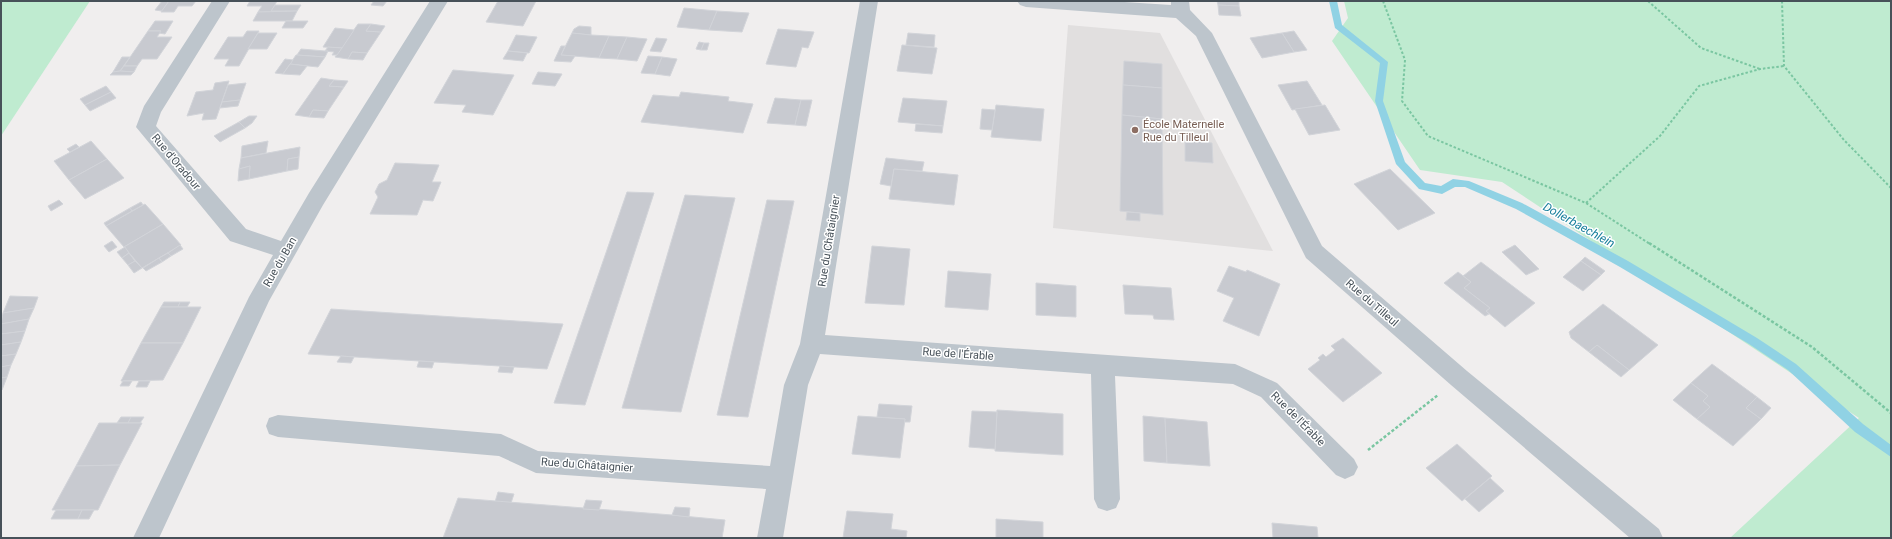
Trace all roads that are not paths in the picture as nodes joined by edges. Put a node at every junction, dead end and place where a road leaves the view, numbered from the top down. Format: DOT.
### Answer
graph roads {
  1 [pos="221,1"];
  2 [pos="440,1"];
  3 [pos="869,1"];
  4 [pos="1026,1"];
  5 [pos="1181,6"];
  6 [pos="286,251"];
  7 [pos="812,344"];
  8 [pos="1103,365"];
  9 [pos="278,426"];
  10 [pos="1345,467"];
  11 [pos="780,478"];
  12 [pos="1107,499"];
  13 [pos="146,538"];
  14 [pos="770,538"];
  15 [pos="1650,538"];
  1 -- 6 [label="street, Rue d'Oradour"];
  2 -- 6 [label="street, Rue du Ban"];
  3 -- 7 [label="street, Rue du Châtaignier"];
  4 -- 5 [label="street"];
  5 -- 15 [label="street, Rue du Tilleul"];
  6 -- 13 [label="street, Rue du Ban"];
  7 -- 8 [label="street, Rue de l'Érable"];
  7 -- 11 [label="street, Rue du Châtaignier"];
  8 -- 10 [label="street, Rue de l'Érable"];
  8 -- 12 [label="street"];
  9 -- 11 [label="street, Rue du Châtaignier"];
  11 -- 14 [label="street, Rue du Châtaignier"];
}
